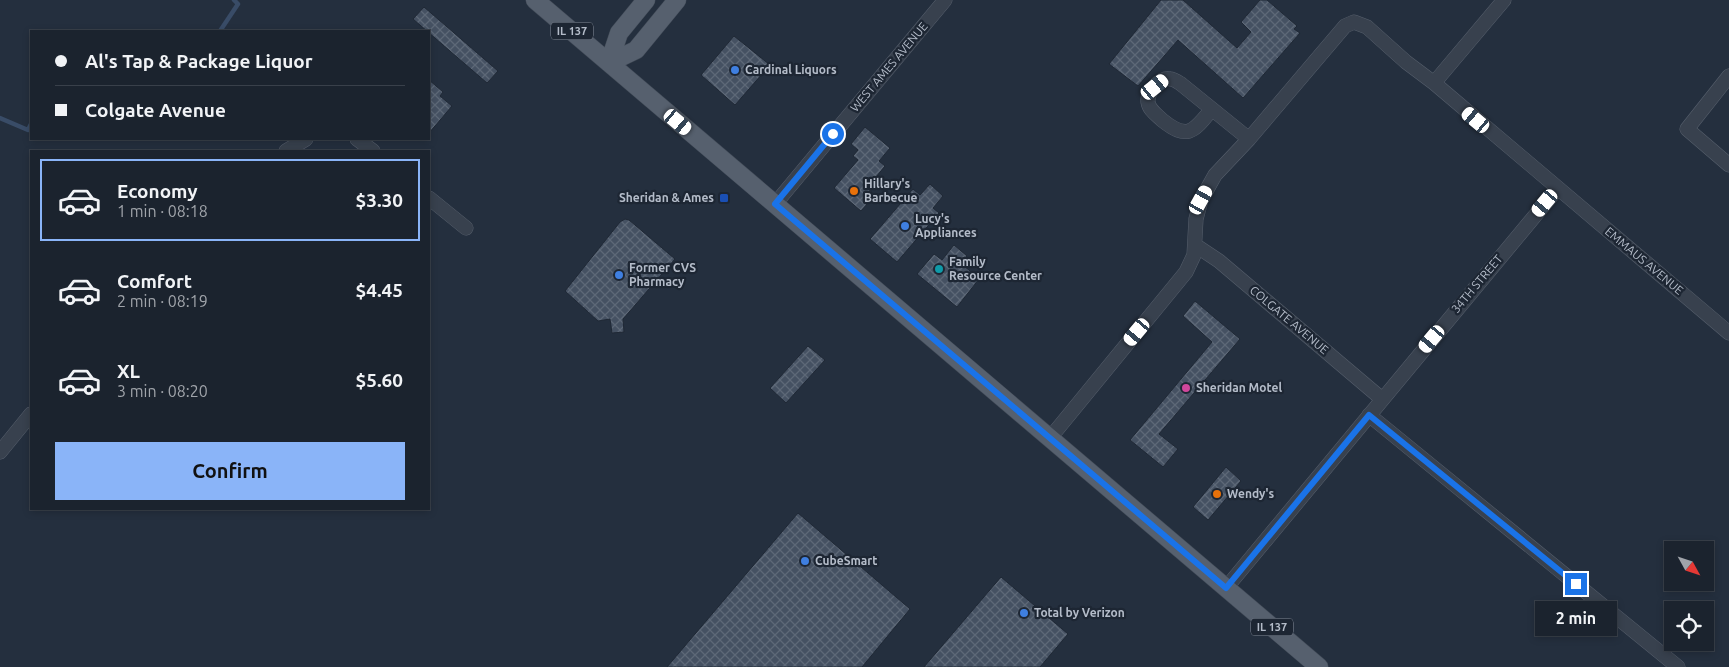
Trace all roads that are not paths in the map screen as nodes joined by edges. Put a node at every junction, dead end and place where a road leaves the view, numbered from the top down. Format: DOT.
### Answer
graph roads {
  1 [pos="535,0"];
  2 [pos="646,0"];
  3 [pos="677,0"];
  4 [pos="945,0"];
  5 [pos="1504,0"];
  6 [pos="610,63"];
  7 [pos="1729,76"];
  8 [pos="1434,83"];
  9 [pos="1212,109"];
  10 [pos="1249,139"];
  11 [pos="304,140"];
  12 [pos="358,140"];
  13 [pos="288,150"];
  14 [pos="372,150"];
  15 [pos="1729,166"];
  16 [pos="1558,188"];
  17 [pos="430,199"];
  18 [pos="775,204"];
  19 [pos="466,228"];
  20 [pos="1194,245"];
  21 [pos="1729,334"];
  22 [pos="1382,399"];
  23 [pos="30,415"];
  24 [pos="1369,415"];
  25 [pos="1050,438"];
  26 [pos="0,452"];
  27 [pos="1226,588"];
  28 [pos="1319,667"];
  29 [pos="1678,667"];
  1 -- 6 [label="main road, IL 137"];
  2 -- 6 [label="main road"];
  3 -- 6 [label="main road"];
  4 -- 18 [label="street, WEST AMES AVENUE"];
  5 -- 8 [label="street"];
  6 -- 18 [label="main road, IL 137"];
  7 -- 15 [label="street"];
  8 -- 10 [label="street, EMMAUS AVENUE"];
  8 -- 16 [label="street, EMMAUS AVENUE"];
  9 -- 9 [label="street"];
  9 -- 10 [label="street"];
  10 -- 20 [label="street, EMMAUS AVENUE"];
  11 -- 13 [label="street"];
  12 -- 14 [label="street"];
  16 -- 21 [label="street, EMMAUS AVENUE"];
  16 -- 22 [label="street, 34TH STREET"];
  17 -- 19 [label="street"];
  18 -- 25 [label="main road, IL 137"];
  20 -- 22 [label="street, COLGATE AVENUE"];
  20 -- 25 [label="street, EMMAUS AVENUE"];
  22 -- 24 [label="street, 34TH STREET"];
  23 -- 26 [label="street"];
  24 -- 27 [label="street, 34TH STREET"];
  24 -- 29 [label="street"];
  25 -- 27 [label="main road, IL 137"];
  27 -- 28 [label="main road, IL 137"];
}
